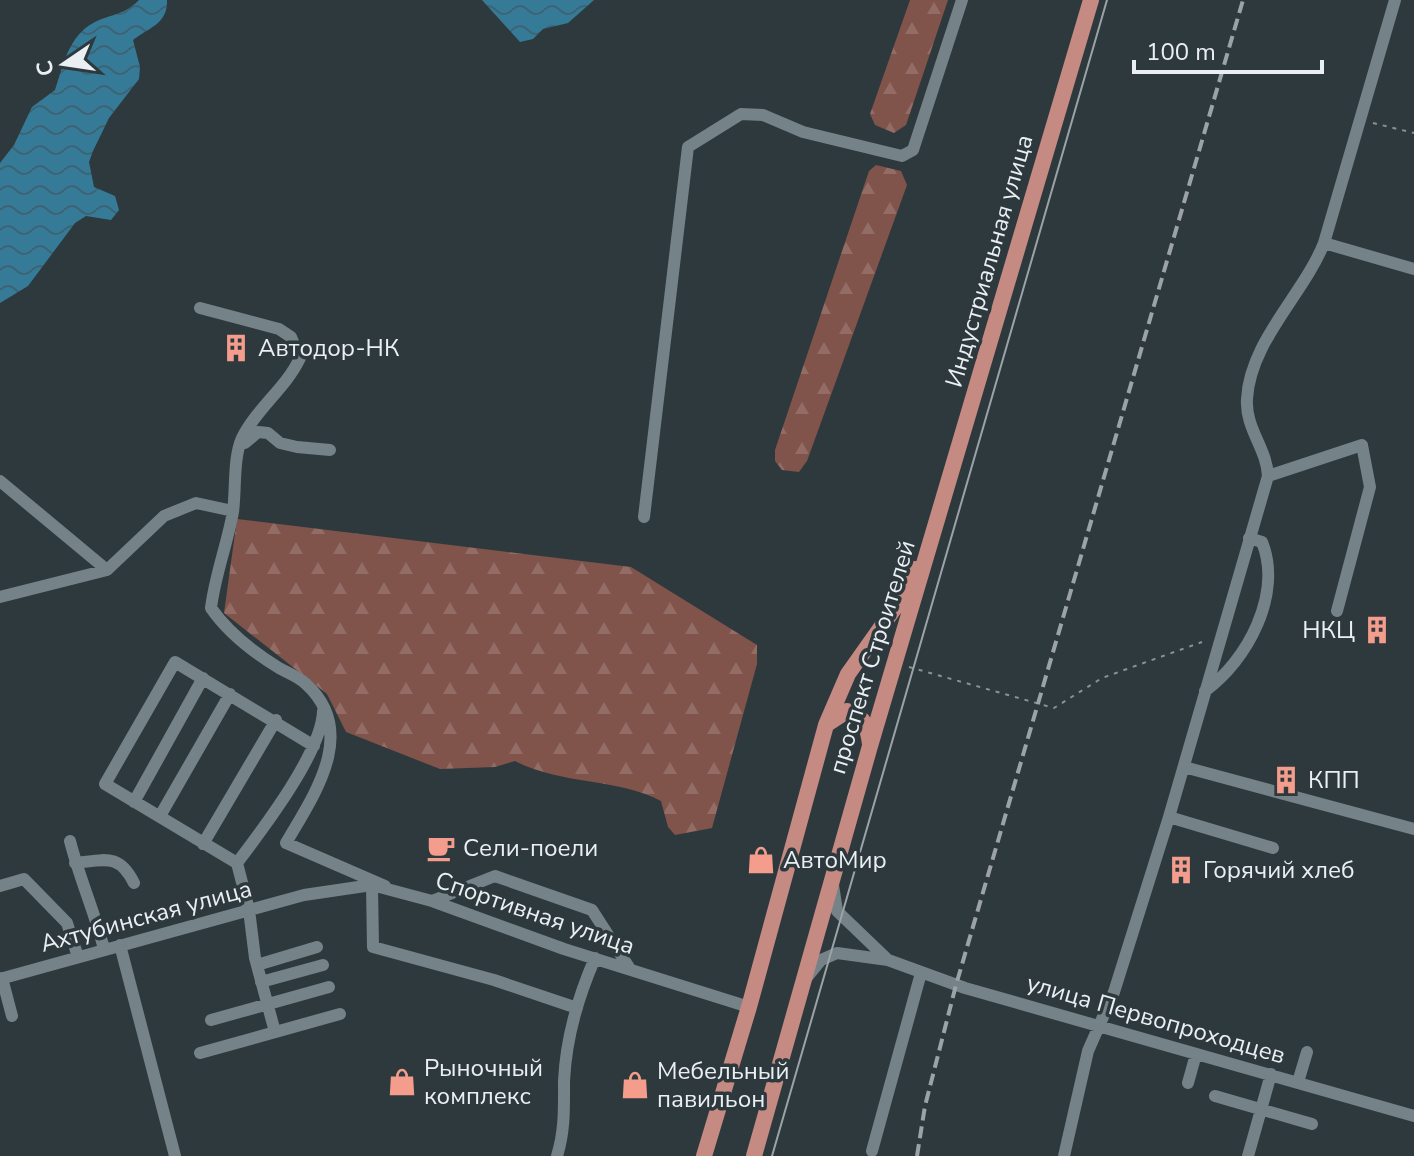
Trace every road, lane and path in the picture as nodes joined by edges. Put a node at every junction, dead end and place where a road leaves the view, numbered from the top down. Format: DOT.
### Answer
graph roads {
  1 [pos="962,0"];
  2 [pos="1091,0"];
  3 [pos="1395,0"];
  4 [pos="1360,119"];
  5 [pos="1414,133"];
  6 [pos="1324,243"];
  7 [pos="1414,269"];
  8 [pos="200,308"];
  9 [pos="240,448"];
  10 [pos="330,450"];
  11 [pos="1268,476"];
  12 [pos="0,481"];
  13 [pos="233,511"];
  14 [pos="644,517"];
  15 [pos="933,536"];
  16 [pos="1249,538"];
  17 [pos="107,570"];
  18 [pos="0,597"];
  19 [pos="1337,611"];
  20 [pos="1202,642"];
  21 [pos="909,667"];
  22 [pos="203,678"];
  23 [pos="1205,691"];
  24 [pos="230,694"];
  25 [pos="323,709"];
  26 [pos="276,720"];
  27 [pos="826,725"];
  28 [pos="314,746"];
  29 [pos="870,746"];
  30 [pos="1184,767"];
  31 [pos="134,802"];
  32 [pos="160,816"];
  33 [pos="1169,817"];
  34 [pos="1414,829"];
  35 [pos="262,830"];
  36 [pos="70,841"];
  37 [pos="286,843"];
  38 [pos="203,844"];
  39 [pos="1273,848"];
  40 [pos="75,863"];
  41 [pos="237,863"];
  42 [pos="832,877"];
  43 [pos="134,883"];
  44 [pos="379,885"];
  45 [pos="0,886"];
  46 [pos="304,895"];
  47 [pos="432,901"];
  48 [pos="249,910"];
  49 [pos="120,945"];
  50 [pos="317,947"];
  51 [pos="104,949"];
  52 [pos="78,957"];
  53 [pos="595,958"];
  54 [pos="888,960"];
  55 [pos="257,965"];
  56 [pos="323,965"];
  57 [pos="630,969"];
  58 [pos="921,973"];
  59 [pos="1,978"];
  60 [pos="261,982"];
  61 [pos="803,985"];
  62 [pos="329,987"];
  63 [pos="267,1004"];
  64 [pos="749,1007"];
  65 [pos="577,1008"];
  66 [pos="340,1014"];
  67 [pos="12,1016"];
  68 [pos="211,1020"];
  69 [pos="1099,1027"];
  70 [pos="275,1032"];
  71 [pos="1307,1052"];
  72 [pos="200,1053"];
  73 [pos="1196,1054"];
  74 [pos="1271,1074"];
  75 [pos="1298,1082"];
  76 [pos="1188,1083"];
  77 [pos="1215,1096"];
  78 [pos="1261,1109"];
  79 [pos="1414,1116"];
  80 [pos="1312,1124"];
  81 [pos="872,1151"];
  82 [pos="175,1156"];
  83 [pos="557,1156"];
  84 [pos="704,1156"];
  85 [pos="754,1156"];
  86 [pos="1064,1156"];
  87 [pos="1248,1156"];
  1 -- 14 [label="street"];
  2 -- 15 [label="main road, Индустриальная улица"];
  3 -- 4 [label="street"];
  4 -- 5 [label="path"];
  4 -- 6 [label="street"];
  6 -- 7 [label="street"];
  6 -- 11 [label="street"];
  8 -- 9 [label="street"];
  9 -- 10 [label="street"];
  9 -- 13 [label="street"];
  11 -- 16 [label="street"];
  11 -- 19 [label="street"];
  12 -- 17 [label="street"];
  13 -- 17 [label="street"];
  13 -- 25 [label="street"];
  15 -- 27 [label="main road, проспект Строителей"];
  15 -- 29 [label="main road, проспект Строителей"];
  16 -- 23 [label="street"];
  16 -- 23 [label="street"];
  17 -- 18 [label="street"];
  20 -- 21 [label="path"];
  22 -- 24 [label="street"];
  22 -- 31 [label="street"];
  22 -- 31 [label="street"];
  23 -- 30 [label="street"];
  24 -- 26 [label="street"];
  24 -- 32 [label="street"];
  25 -- 28 [label="street"];
  25 -- 37 [label="street"];
  26 -- 28 [label="street"];
  26 -- 38 [label="street"];
  27 -- 29 [label="main road"];
  27 -- 64 [label="main road, проспект Строителей"];
  28 -- 35 [label="street"];
  29 -- 42 [label="main road, проспект Строителей"];
  30 -- 33 [label="street"];
  30 -- 34 [label="street"];
  31 -- 32 [label="street"];
  32 -- 38 [label="street"];
  33 -- 39 [label="street"];
  33 -- 69 [label="street"];
  35 -- 37 [label="street"];
  35 -- 41 [label="street"];
  36 -- 40 [label="street"];
  37 -- 44 [label="street"];
  38 -- 41 [label="street"];
  40 -- 43 [label="street"];
  40 -- 51 [label="street"];
  41 -- 48 [label="street"];
  42 -- 54 [label="street, улица Первопроходцев"];
  42 -- 61 [label="main road, проспект Строителей"];
  44 -- 46 [label="street, Спортивная улица"];
  44 -- 47 [label="street, Спортивная улица"];
  44 -- 65 [label="street"];
  45 -- 52 [label="street"];
  46 -- 48 [label="street, Ахтубинская улица"];
  47 -- 53 [label="street, Спортивная улица"];
  47 -- 57 [label="street"];
  48 -- 49 [label="street, Ахтубинская улица"];
  48 -- 55 [label="street"];
  49 -- 51 [label="street, Ахтубинская улица"];
  49 -- 82 [label="street"];
  50 -- 55 [label="street"];
  51 -- 52 [label="street, Ахтубинская улица"];
  52 -- 59 [label="street, Ахтубинская улица"];
  53 -- 57 [label="street, Спортивная улица"];
  53 -- 65 [label="street"];
  54 -- 58 [label="street, улица Первопроходцев"];
  54 -- 61 [label="street, улица Первопроходцев"];
  55 -- 60 [label="street"];
  56 -- 60 [label="street"];
  57 -- 64 [label="street, Спортивная улица"];
  58 -- 69 [label="street, улица Первопроходцев"];
  58 -- 81 [label="street"];
  59 -- 67 [label="street"];
  60 -- 63 [label="street"];
  61 -- 85 [label="main road, проспект Строителей"];
  62 -- 63 [label="street"];
  63 -- 68 [label="street"];
  63 -- 70 [label="street"];
  64 -- 84 [label="main road, проспект Строителей"];
  65 -- 83 [label="street"];
  66 -- 70 [label="street"];
  69 -- 73 [label="street, улица Первопроходцев"];
  69 -- 86 [label="street"];
  70 -- 72 [label="street"];
  71 -- 75 [label="street"];
  73 -- 74 [label="street, улица Первопроходцев"];
  73 -- 76 [label="street"];
  74 -- 75 [label="street, улица Первопроходцев"];
  74 -- 78 [label="street"];
  75 -- 79 [label="street, улица Первопроходцев"];
  77 -- 78 [label="street"];
  78 -- 80 [label="street"];
  78 -- 87 [label="street"];
}
